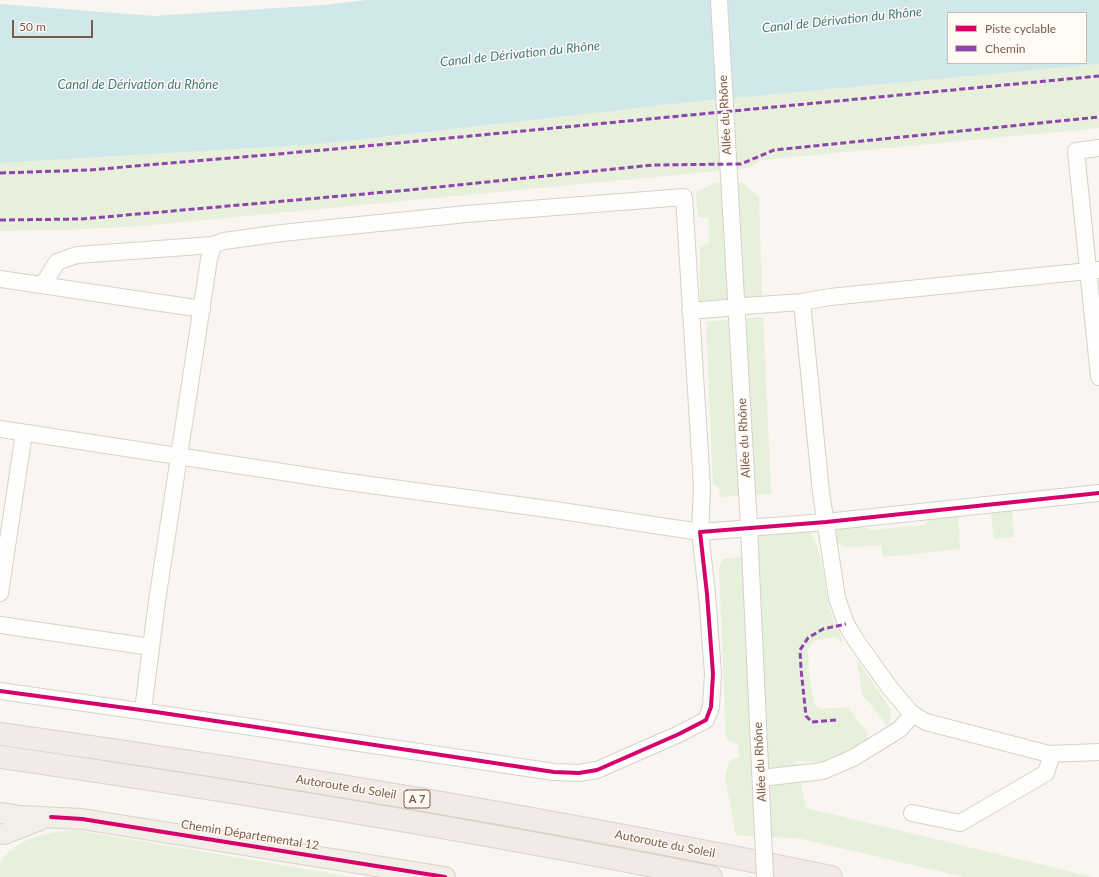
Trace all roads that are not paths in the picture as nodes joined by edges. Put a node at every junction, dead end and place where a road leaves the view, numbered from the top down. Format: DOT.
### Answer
graph roads {
  1 [pos="719,0"];
  2 [pos="1099,148"];
  3 [pos="213,244"];
  4 [pos="1094,271"];
  5 [pos="0,279"];
  6 [pos="43,285"];
  7 [pos="802,302"];
  8 [pos="746,306"];
  9 [pos="726,308"];
  10 [pos="202,309"];
  11 [pos="690,311"];
  12 [pos="1099,377"];
  13 [pos="0,429"];
  14 [pos="24,433"];
  15 [pos="180,456"];
  16 [pos="1099,492"];
  17 [pos="826,522"];
  18 [pos="759,527"];
  19 [pos="739,529"];
  20 [pos="700,532"];
  21 [pos="0,593"];
  22 [pos="0,625"];
  23 [pos="151,647"];
  24 [pos="0,690"];
  25 [pos="143,710"];
  26 [pos="913,714"];
  27 [pos="0,734"];
  28 [pos="1099,752"];
  29 [pos="1052,754"];
  30 [pos="0,758"];
  31 [pos="761,778"];
  32 [pos="1,812"];
  33 [pos="912,813"];
  34 [pos="51,817"];
  35 [pos="2,837"];
  36 [pos="445,877"];
  37 [pos="710,877"];
  38 [pos="765,877"];
  39 [pos="831,877"];
  1 -- 31 [label="street, Allée du Rhône"];
  2 -- 4 [label="street"];
  3 -- 6 [label="street"];
  3 -- 10 [label="street"];
  3 -- 11 [label="street"];
  4 -- 7 [label="street"];
  4 -- 12 [label="street"];
  5 -- 6 [label="street"];
  6 -- 10 [label="street"];
  7 -- 8 [label="street"];
  7 -- 17 [label="street"];
  9 -- 11 [label="street"];
  10 -- 15 [label="street"];
  11 -- 20 [label="street"];
  13 -- 14 [label="street"];
  14 -- 15 [label="street"];
  14 -- 21 [label="street"];
  15 -- 20 [label="street"];
  15 -- 23 [label="street"];
  16 -- 17 [label="street"];
  17 -- 18 [label="street"];
  17 -- 26 [label="street"];
  19 -- 20 [label="street"];
  20 -- 25 [label="street"];
  22 -- 23 [label="street"];
  23 -- 25 [label="street"];
  24 -- 25 [label="street"];
  26 -- 29 [label="street"];
  26 -- 31 [label="street"];
  27 -- 39 [label="highway, Autoroute du Soleil / A 7"];
  28 -- 29 [label="street"];
  29 -- 33 [label="street"];
  30 -- 37 [label="highway, Autoroute du Soleil / A 7"];
  31 -- 38 [label="street, Allée du Rhône, bridge"];
  32 -- 34 [label="main road, Chemin Départemental 12"];
  32 -- 35 [label="main road"];
  34 -- 35 [label="main road, Chemin Départemental 12"];
  34 -- 36 [label="main road, Chemin Départemental 12"];
}
